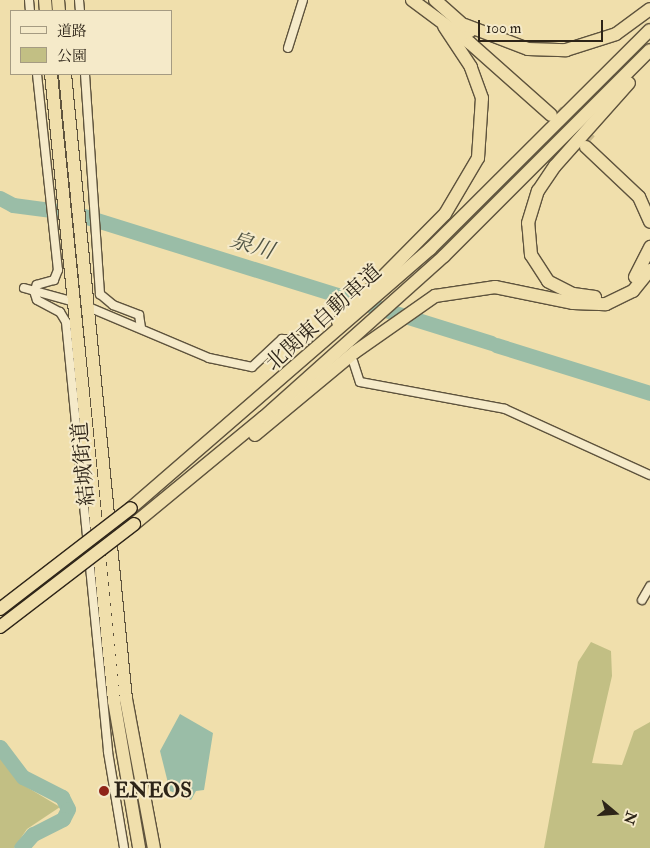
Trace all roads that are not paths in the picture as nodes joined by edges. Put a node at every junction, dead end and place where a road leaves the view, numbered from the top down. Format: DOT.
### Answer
graph roads {
  1 [pos="304,0"];
  2 [pos="412,0"];
  3 [pos="435,0"];
  4 [pos="650,9"];
  5 [pos="465,25"];
  6 [pos="444,26"];
  7 [pos="650,30"];
  8 [pos="288,48"];
  9 [pos="650,50"];
  10 [pos="650,58"];
  11 [pos="37,75"];
  12 [pos="51,75"];
  13 [pos="66,75"];
  14 [pos="85,75"];
  15 [pos="54,97"];
  16 [pos="40,99"];
  17 [pos="52,159"];
  18 [pos="650,200"];
  19 [pos="650,222"];
  20 [pos="650,247"];
  21 [pos="650,270"];
  22 [pos="24,288"];
  23 [pos="34,290"];
  24 [pos="373,294"];
  25 [pos="74,302"];
  26 [pos="89,306"];
  27 [pos="141,327"];
  28 [pos="319,341"];
  29 [pos="354,357"];
  30 [pos="650,475"];
  31 [pos="162,502"];
  32 [pos="650,586"];
  33 [pos="642,600"];
  34 [pos="0,609"];
  35 [pos="0,627"];
  36 [pos="124,848"];
  37 [pos="139,848"];
  38 [pos="154,848"];
  1 -- 8 [label="street"];
  2 -- 6 [label="highway"];
  3 -- 5 [label="highway"];
  4 -- 5 [label="highway"];
  5 -- 6 [label="highway"];
  6 -- 24 [label="highway"];
  7 -- 24 [label="highway, 北関東自動車道"];
  9 -- 31 [label="highway, 北関東自動車道"];
  10 -- 20 [label="highway"];
  11 -- 16 [label="street"];
  12 -- 15 [label="highway, 結城街道"];
  13 -- 26 [label="highway, 結城街道"];
  14 -- 27 [label="street"];
  15 -- 16 [label="street"];
  15 -- 17 [label="highway, 結城街道"];
  16 -- 17 [label="street"];
  17 -- 23 [label="street"];
  17 -- 25 [label="highway, 結城街道"];
  18 -- 19 [label="highway"];
  21 -- 29 [label="highway"];
  22 -- 23 [label="street"];
  23 -- 25 [label="street"];
  23 -- 36 [label="street"];
  24 -- 28 [label="highway"];
  25 -- 26 [label="street"];
  25 -- 37 [label="highway, 結城街道"];
  26 -- 27 [label="street"];
  26 -- 38 [label="highway, 結城街道"];
  27 -- 28 [label="street"];
  28 -- 34 [label="highway, bridge"];
  29 -- 30 [label="street"];
  29 -- 31 [label="highway"];
  31 -- 35 [label="highway, 北関東自動車道, bridge"];
  32 -- 33 [label="street"];
}
